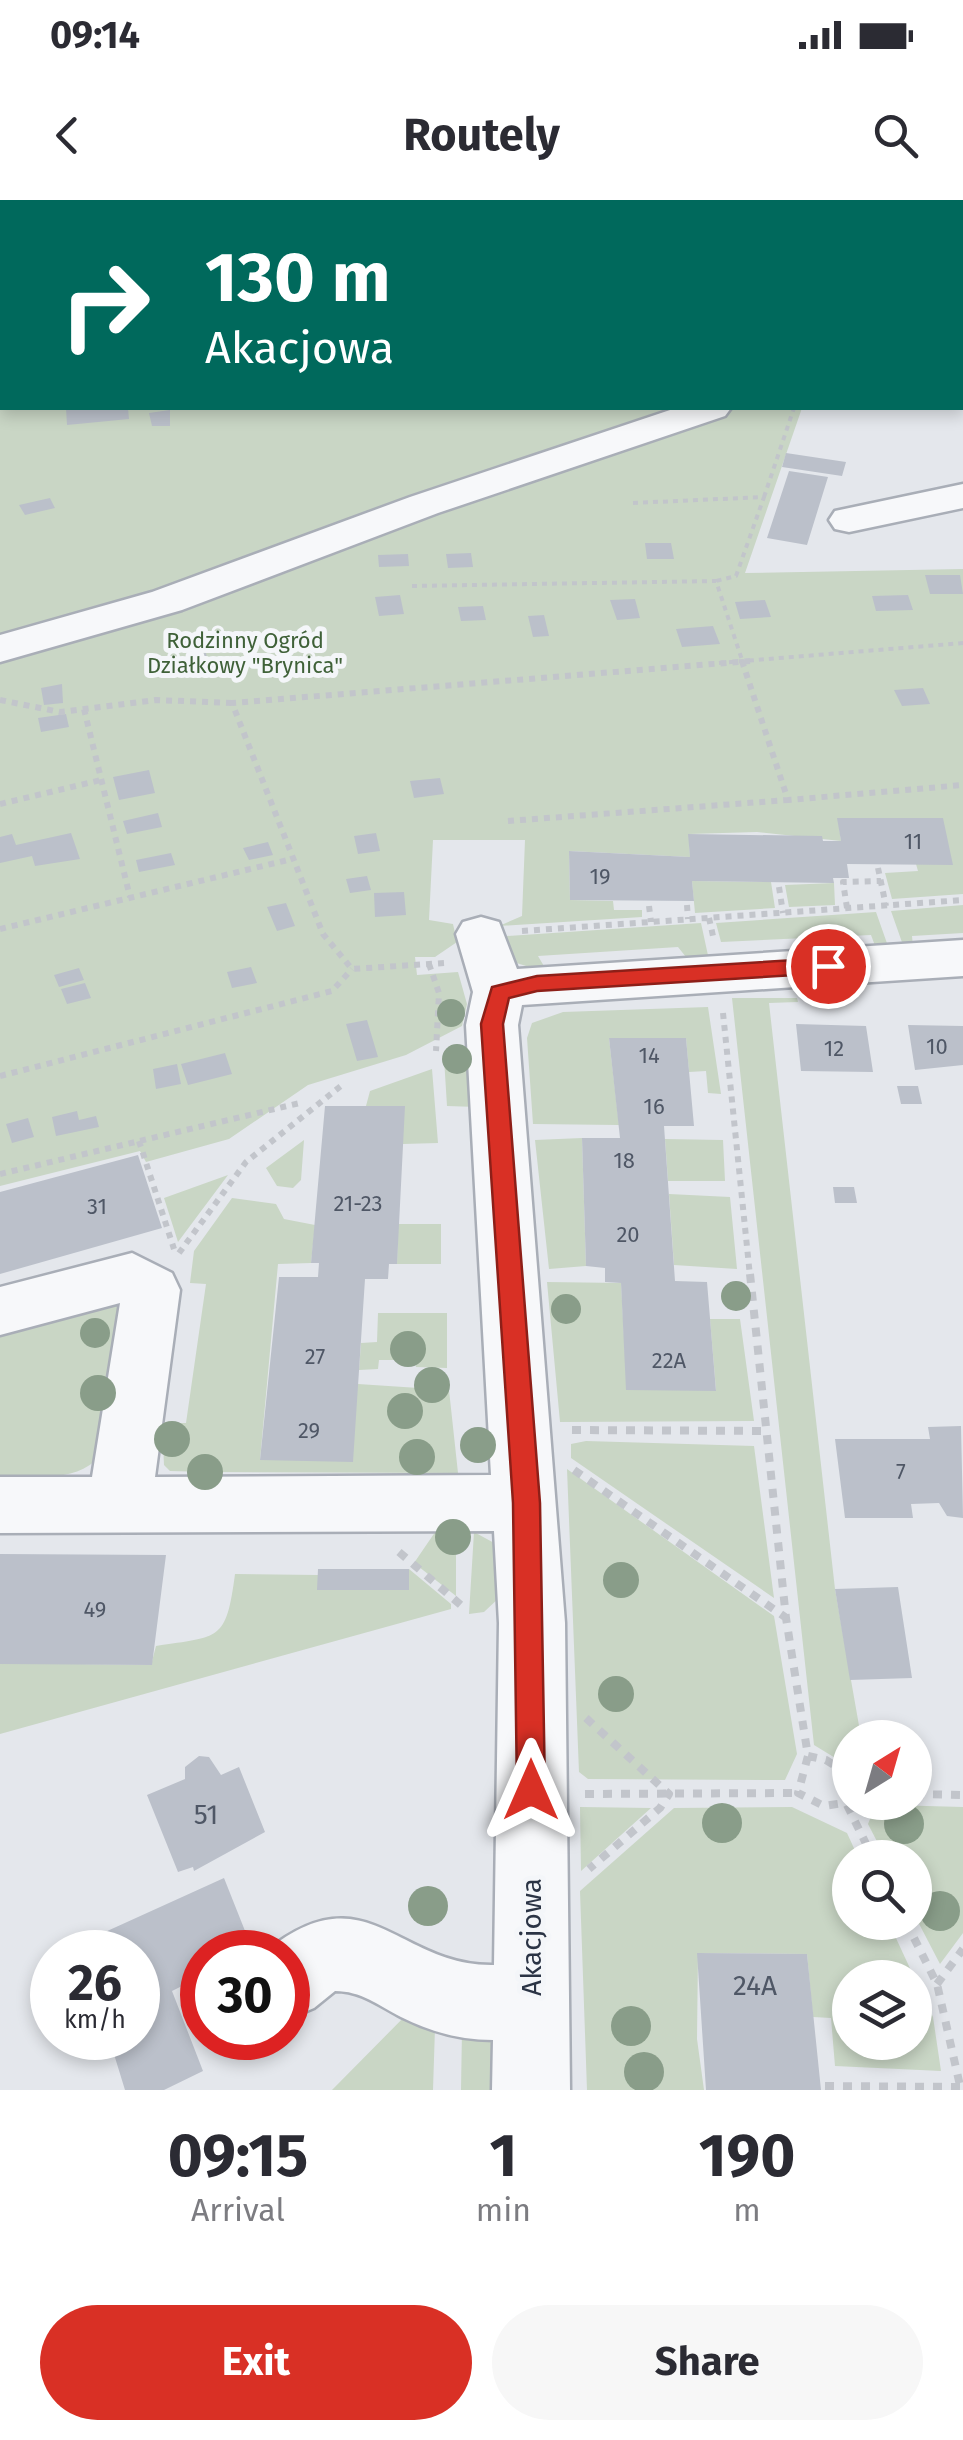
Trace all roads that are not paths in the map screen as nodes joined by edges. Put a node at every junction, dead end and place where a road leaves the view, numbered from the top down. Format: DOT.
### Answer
graph roads {
  1 [pos="706,410"];
  2 [pos="963,496"];
  3 [pos="849,520"];
  4 [pos="0,649"];
  5 [pos="963,958"];
  6 [pos="0,1311"];
  7 [pos="543,1481"];
  8 [pos="118,1505"];
  9 [pos="0,1506"];
  10 [pos="310,1964"];
  11 [pos="532,2002"];
  12 [pos="532,2090"];
  1 -- 4 [label="street"];
  2 -- 3 [label="street"];
  5 -- 7 [label="street, Akacjowa"];
  6 -- 8 [label="street"];
  7 -- 8 [label="street"];
  7 -- 11 [label="street, Akacjowa"];
  8 -- 9 [label="street"];
  10 -- 11 [label="street"];
  11 -- 12 [label="street, Akacjowa"];
}
